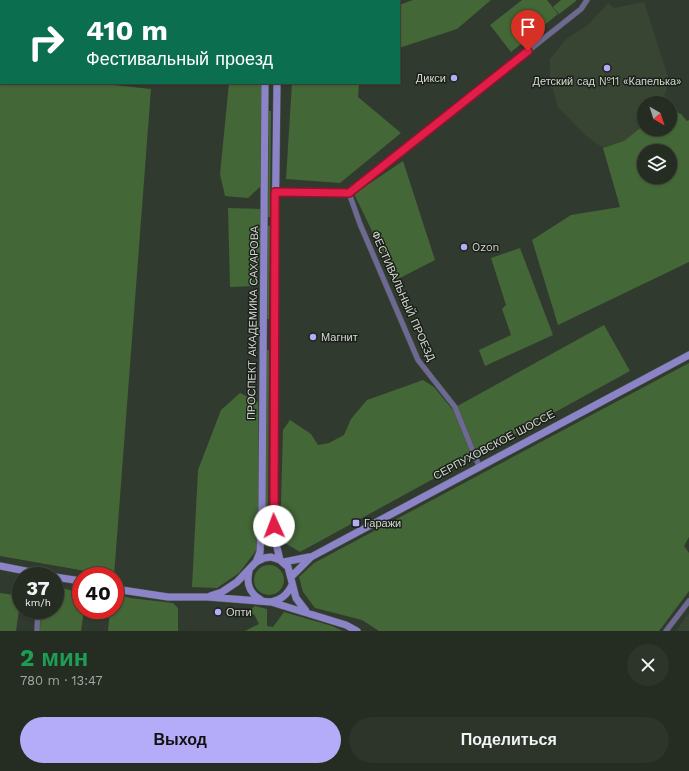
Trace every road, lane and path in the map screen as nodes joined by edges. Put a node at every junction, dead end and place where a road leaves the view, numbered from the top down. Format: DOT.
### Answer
graph roads {
  1 [pos="587,0"];
  2 [pos="265,84"];
  3 [pos="277,84"];
  4 [pos="265,105"];
  5 [pos="277,105"];
  6 [pos="275,192"];
  7 [pos="349,193"];
  8 [pos="275,221"];
  9 [pos="265,222"];
  10 [pos="262,323"];
  11 [pos="274,324"];
  12 [pos="689,355"];
  13 [pos="479,466"];
  14 [pos="262,512"];
  15 [pos="274,512"];
  16 [pos="311,557"];
  17 [pos="282,561"];
  18 [pos="256,562"];
  19 [pos="0,566"];
  20 [pos="12,569"];
  21 [pos="249,571"];
  22 [pos="292,576"];
  23 [pos="292,584"];
  24 [pos="124,590"];
  25 [pos="208,597"];
  26 [pos="689,600"];
  27 [pos="263,601"];
  28 [pos="271,602"];
  29 [pos="306,611"];
  30 [pos="38,619"];
  31 [pos="37,631"];
  32 [pos="357,631"];
  33 [pos="666,631"];
  1 -- 7 [label="street"];
  2 -- 4 [label="street, ПРОСПЕКТ АКАДЕМИКА САХАРОВА"];
  3 -- 5 [label="street, ПРОСПЕКТ АКАДЕМИКА САХАРОВА"];
  4 -- 5 [label="street"];
  4 -- 9 [label="street, ПРОСПЕКТ АКАДЕМИКА САХАРОВА"];
  5 -- 6 [label="street, ПРОСПЕКТ АКАДЕМИКА САХАРОВА"];
  6 -- 7 [label="street"];
  6 -- 8 [label="street, ПРОСПЕКТ АКАДЕМИКА САХАРОВА"];
  7 -- 13 [label="street, ФЕСТИВАЛЬНЫЙ ПРОЕЗД"];
  8 -- 9 [label="street"];
  8 -- 11 [label="street, ПРОСПЕКТ АКАДЕМИКА САХАРОВА"];
  9 -- 10 [label="street, ПРОСПЕКТ АКАДЕМИКА САХАРОВА"];
  10 -- 11 [label="street"];
  10 -- 14 [label="street, ПРОСПЕКТ АКАДЕМИКА САХАРОВА"];
  11 -- 15 [label="street, ПРОСПЕКТ АКАДЕМИКА САХАРОВА"];
  12 -- 13 [label="street, СЕРПУХОВСКОЕ ШОССЕ"];
  13 -- 16 [label="street, СЕРПУХОВСКОЕ ШОССЕ"];
  14 -- 15 [label="street"];
  14 -- 18 [label="street, ПРОСПЕКТ АКАДЕМИКА САХАРОВА"];
  15 -- 17 [label="street, ПРОСПЕКТ АКАДЕМИКА САХАРОВА"];
  16 -- 17 [label="street"];
  16 -- 22 [label="street"];
  17 -- 18 [label="street"];
  17 -- 22 [label="street"];
  18 -- 21 [label="street"];
  19 -- 20 [label="street"];
  21 -- 25 [label="street"];
  21 -- 27 [label="street"];
  22 -- 23 [label="street"];
  23 -- 28 [label="street"];
  23 -- 29 [label="street"];
  24 -- 25 [label="street"];
  25 -- 27 [label="street"];
  26 -- 33 [label="street"];
  27 -- 28 [label="street"];
  28 -- 29 [label="street"];
  29 -- 32 [label="street"];
  30 -- 31 [label="street"];
}
